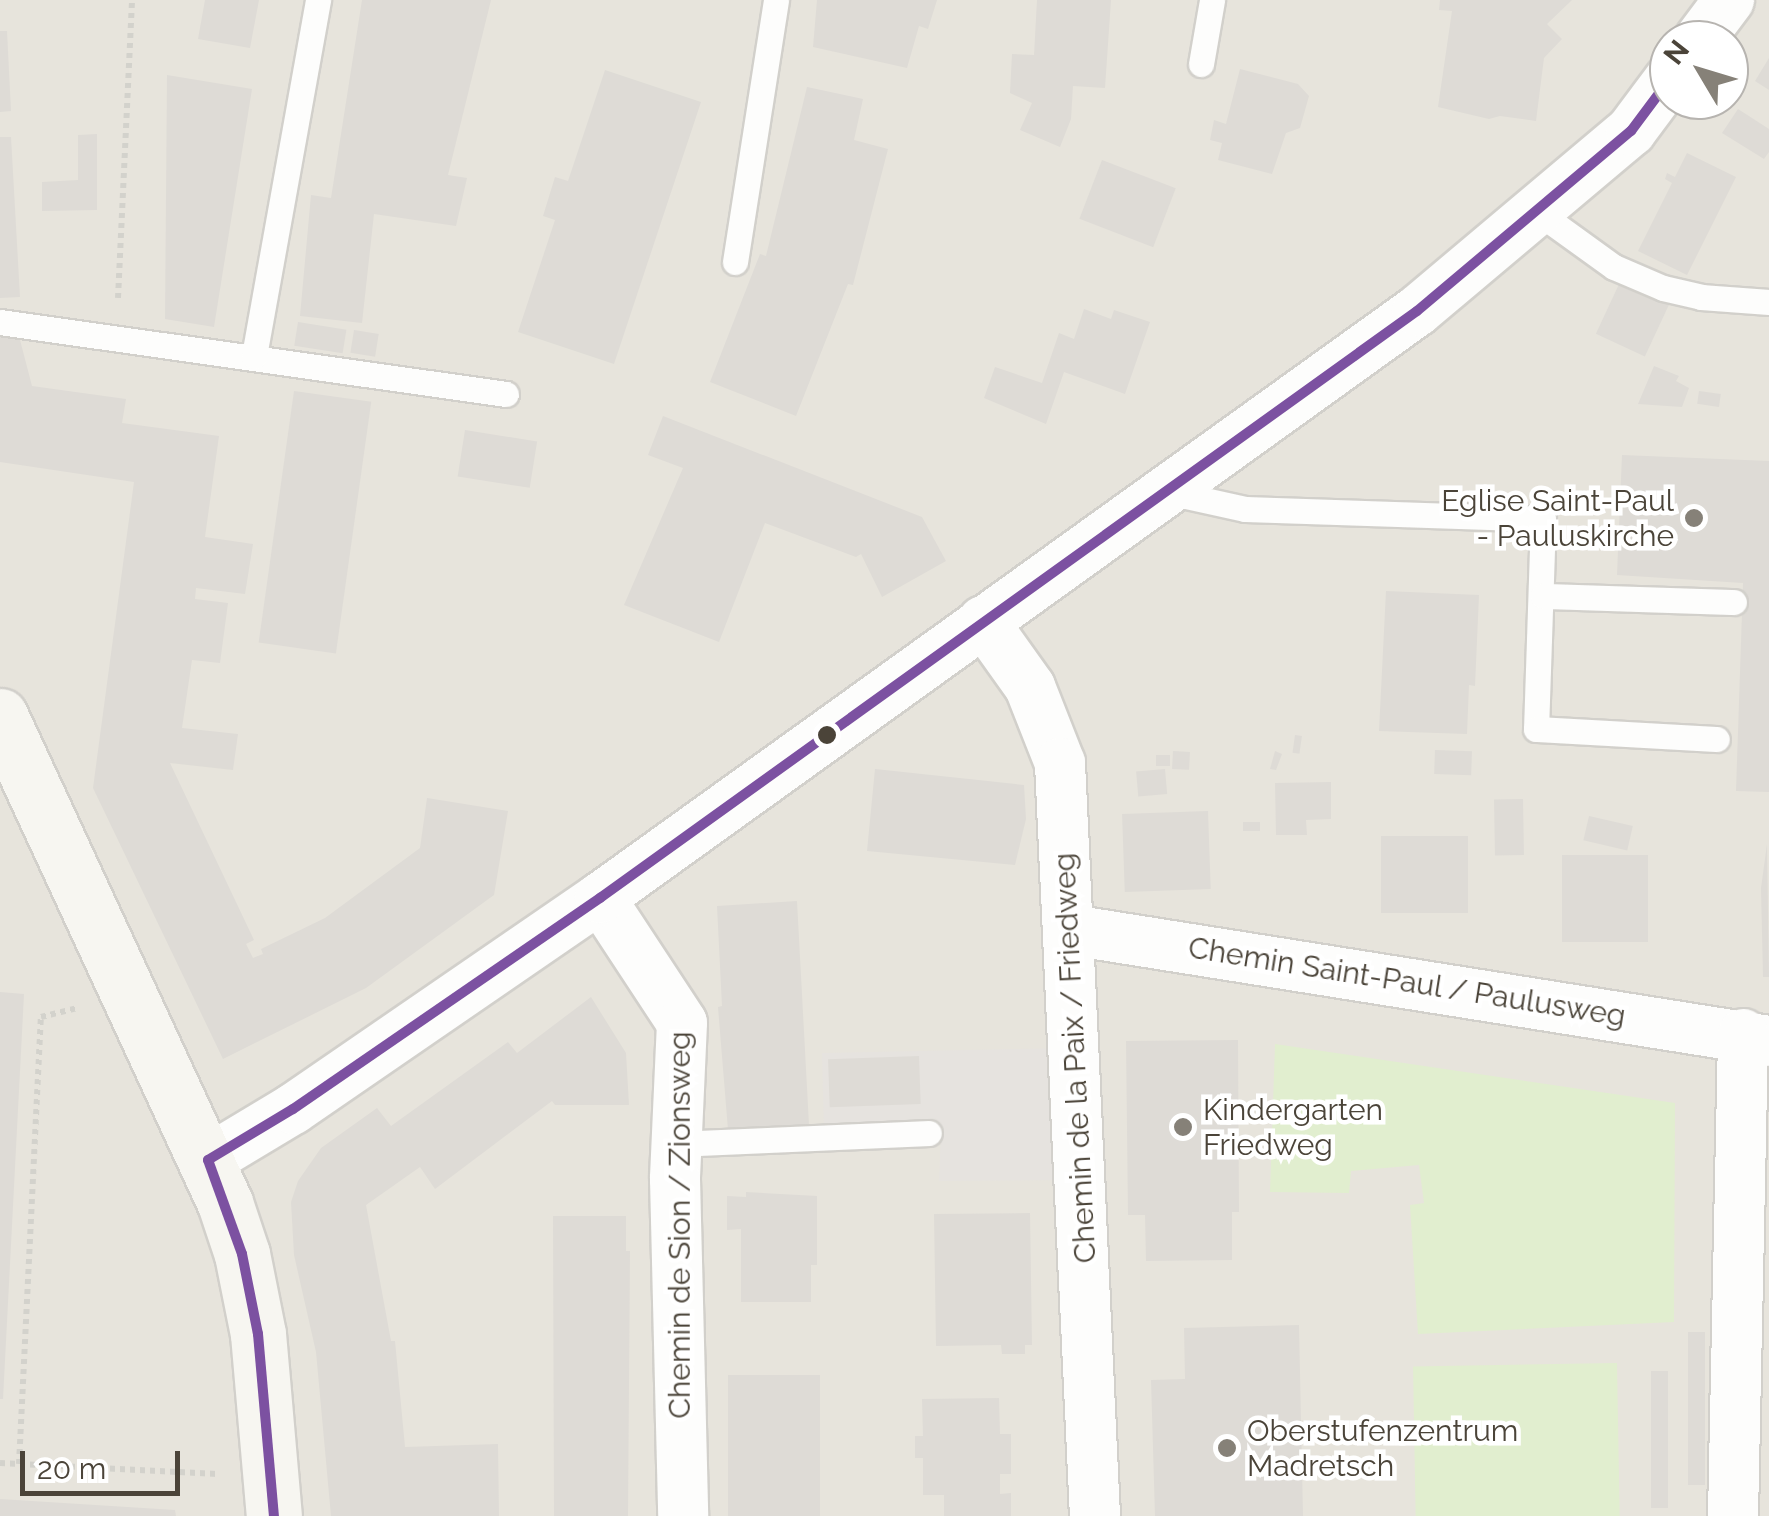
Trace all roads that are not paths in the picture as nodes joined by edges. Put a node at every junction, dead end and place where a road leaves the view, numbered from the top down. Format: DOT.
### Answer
graph roads {
  1 [pos="318,0"];
  2 [pos="776,0"];
  3 [pos="1212,0"];
  4 [pos="1201,64"];
  5 [pos="1649,107"];
  6 [pos="1539,213"];
  7 [pos="735,262"];
  8 [pos="1769,302"];
  9 [pos="0,322"];
  10 [pos="254,356"];
  11 [pos="506,394"];
  12 [pos="1168,492"];
  13 [pos="1543,596"];
  14 [pos="1734,602"];
  15 [pos="983,621"];
  16 [pos="0,716"];
  17 [pos="1716,739"];
  18 [pos="600,898"];
  19 [pos="1071,930"];
  20 [pos="1756,1037"];
  21 [pos="929,1133"];
  22 [pos="676,1144"];
  23 [pos="208,1160"];
  24 [pos="274,1516"];
  25 [pos="683,1516"];
  26 [pos="1095,1516"];
  27 [pos="1733,1516"];
  1 -- 10 [label="lane"];
  2 -- 7 [label="lane"];
  3 -- 4 [label="lane"];
  5 -- 6 [label="street"];
  6 -- 8 [label="lane"];
  6 -- 12 [label="street"];
  9 -- 10 [label="lane"];
  10 -- 11 [label="lane"];
  12 -- 13 [label="lane"];
  12 -- 15 [label="street"];
  13 -- 14 [label="lane"];
  13 -- 17 [label="lane"];
  15 -- 18 [label="street"];
  15 -- 19 [label="street, Chemin de la Paix / Friedweg"];
  16 -- 23 [label="main road"];
  18 -- 22 [label="street, Chemin de Sion / Zionsweg"];
  18 -- 23 [label="street"];
  19 -- 20 [label="street, Chemin Saint-Paul / Paulusweg"];
  19 -- 26 [label="street, Chemin de la Paix / Friedweg"];
  20 -- 27 [label="street, Chemin Saint-Paul / Paulusweg"];
  21 -- 22 [label="lane"];
  22 -- 25 [label="street, Chemin de Sion / Zionsweg"];
  23 -- 24 [label="main road"];
}
